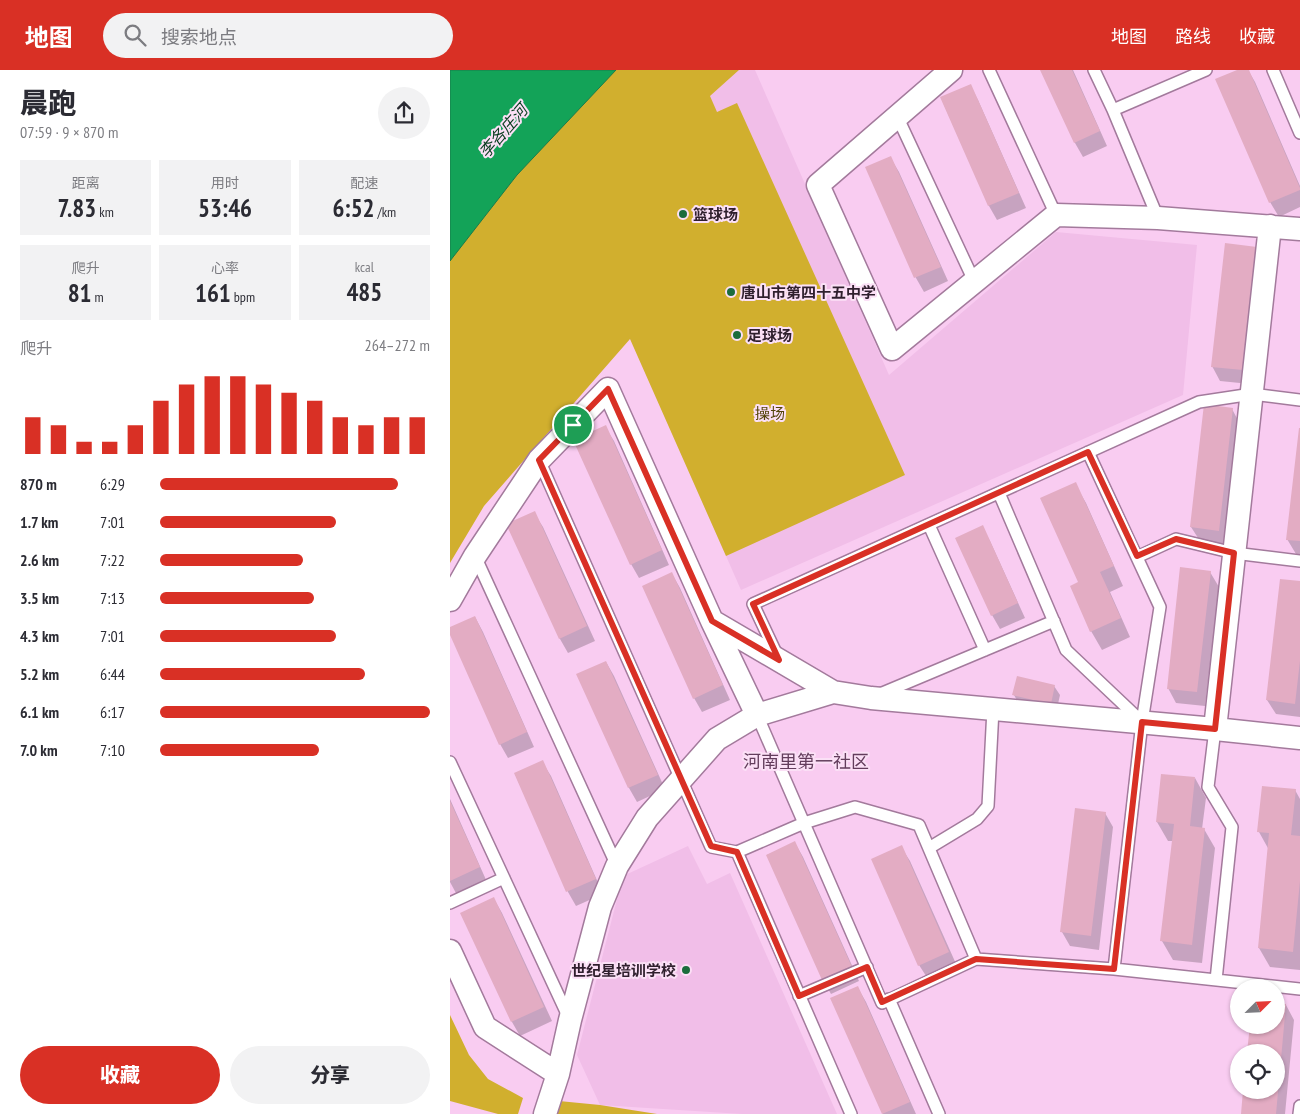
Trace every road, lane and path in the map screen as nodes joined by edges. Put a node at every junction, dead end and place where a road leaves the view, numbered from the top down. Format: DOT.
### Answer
graph roads {
  1 [pos="951,70"];
  2 [pos="989,70"];
  3 [pos="1094,70"];
  4 [pos="1206,70"];
  5 [pos="1273,70"];
  6 [pos="1113,110"];
  7 [pos="897,116"];
  8 [pos="1300,133"];
  9 [pos="1056,215"];
  10 [pos="1158,218"];
  11 [pos="1270,226"];
  12 [pos="1300,229"];
  13 [pos="974,281"];
  14 [pos="1252,394"];
  15 [pos="1300,400"];
  16 [pos="1088,452"];
  17 [pos="539,460"];
  18 [pos="999,493"];
  19 [pos="929,525"];
  20 [pos="1234,553"];
  21 [pos="475,556"];
  22 [pos="1137,556"];
  23 [pos="1300,561"];
  24 [pos="450,600"];
  25 [pos="712,621"];
  26 [pos="1054,621"];
  27 [pos="985,650"];
  28 [pos="779,660"];
  29 [pos="833,692"];
  30 [pos="872,698"];
  31 [pos="993,709"];
  32 [pos="757,715"];
  33 [pos="1142,722"];
  34 [pos="1215,729"];
  35 [pos="1300,738"];
  36 [pos="450,762"];
  37 [pos="681,780"];
  38 [pos="804,823"];
  39 [pos="929,848"];
  40 [pos="737,852"];
  41 [pos="617,866"];
  42 [pos="504,878"];
  43 [pos="450,903"];
  44 [pos="450,950"];
  45 [pos="976,959"];
  46 [pos="867,967"];
  47 [pos="1114,969"];
  48 [pos="1216,980"];
  49 [pos="1300,989"];
  50 [pos="799,996"];
  51 [pos="889,999"];
  52 [pos="570,1020"];
  53 [pos="558,1074"];
  54 [pos="1300,1106"];
  55 [pos="545,1114"];
  56 [pos="851,1114"];
  57 [pos="939,1114"];
  58 [pos="1299,1114"];
  1 -- 7 [label="street"];
  2 -- 9 [label="lane"];
  3 -- 6 [label="lane"];
  4 -- 6 [label="lane"];
  5 -- 8 [label="lane"];
  6 -- 10 [label="lane"];
  7 -- 13 [label="lane"];
  7 -- 13 [label="street"];
  9 -- 10 [label="street"];
  9 -- 13 [label="street"];
  10 -- 11 [label="street"];
  11 -- 12 [label="street"];
  11 -- 14 [label="street"];
  14 -- 15 [label="lane"];
  14 -- 16 [label="lane"];
  14 -- 20 [label="street"];
  16 -- 18 [label="lane"];
  16 -- 22 [label="lane"];
  17 -- 21 [label="street"];
  17 -- 25 [label="street"];
  17 -- 37 [label="lane"];
  18 -- 19 [label="lane"];
  18 -- 26 [label="lane"];
  19 -- 27 [label="lane"];
  19 -- 28 [label="lane"];
  20 -- 22 [label="lane"];
  20 -- 23 [label="lane"];
  20 -- 34 [label="street"];
  21 -- 24 [label="street"];
  21 -- 41 [label="lane"];
  22 -- 33 [label="lane"];
  25 -- 28 [label="street"];
  25 -- 32 [label="street"];
  26 -- 27 [label="lane"];
  26 -- 33 [label="lane"];
  27 -- 30 [label="lane"];
  28 -- 29 [label="street"];
  29 -- 30 [label="street"];
  29 -- 32 [label="street"];
  30 -- 31 [label="street"];
  31 -- 33 [label="street"];
  31 -- 39 [label="lane"];
  32 -- 37 [label="street"];
  32 -- 38 [label="lane"];
  33 -- 34 [label="street"];
  33 -- 47 [label="lane"];
  34 -- 35 [label="street"];
  34 -- 48 [label="lane"];
  36 -- 42 [label="lane"];
  37 -- 40 [label="lane"];
  37 -- 41 [label="street"];
  38 -- 39 [label="lane"];
  38 -- 40 [label="lane"];
  38 -- 46 [label="lane"];
  39 -- 45 [label="lane"];
  40 -- 50 [label="lane"];
  41 -- 52 [label="street"];
  42 -- 43 [label="lane"];
  42 -- 52 [label="lane"];
  44 -- 53 [label="street"];
  45 -- 47 [label="lane"];
  45 -- 51 [label="lane"];
  46 -- 50 [label="lane"];
  46 -- 51 [label="lane"];
  47 -- 48 [label="lane"];
  48 -- 49 [label="lane"];
  50 -- 56 [label="lane"];
  51 -- 57 [label="lane"];
  52 -- 53 [label="street"];
  53 -- 55 [label="street"];
  54 -- 58 [label="lane"];
}
